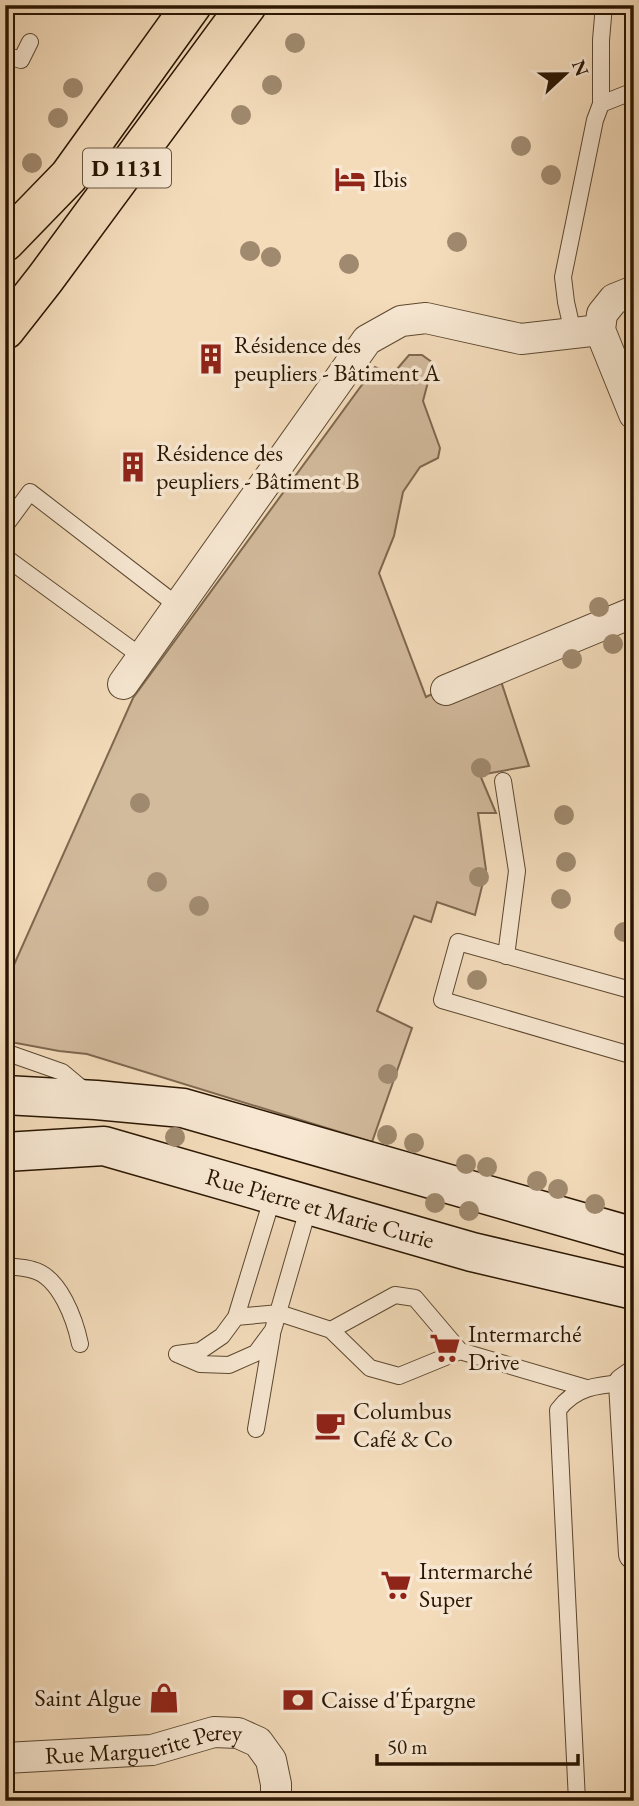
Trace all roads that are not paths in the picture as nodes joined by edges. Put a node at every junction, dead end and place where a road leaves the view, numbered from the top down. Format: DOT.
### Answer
graph roads {
  1 [pos="192,5"];
  2 [pos="247,5"];
  3 [pos="604,5"];
  4 [pos="30,42"];
  5 [pos="5,55"];
  6 [pos="634,91"];
  7 [pos="601,104"];
  8 [pos="5,242"];
  9 [pos="624,295"];
  10 [pos="5,330"];
  11 [pos="586,331"];
  12 [pos="634,414"];
  13 [pos="5,526"];
  14 [pos="5,557"];
  15 [pos="178,606"];
  16 [pos="634,612"];
  17 [pos="142,657"];
  18 [pos="123,684"];
  19 [pos="446,690"];
  20 [pos="503,781"];
  21 [pos="506,956"];
  22 [pos="634,991"];
  23 [pos="5,1052"];
  24 [pos="634,1056"];
  25 [pos="5,1095"];
  26 [pos="96,1100"];
  27 [pos="5,1152"];
  28 [pos="349,1155"];
  29 [pos="291,1201"];
  30 [pos="634,1237"];
  31 [pos="5,1266"];
  32 [pos="634,1290"];
  33 [pos="278,1313"];
  34 [pos="236,1317"];
  35 [pos="273,1330"];
  36 [pos="331,1330"];
  37 [pos="79,1344"];
  38 [pos="460,1351"];
  39 [pos="629,1379"];
  40 [pos="586,1388"];
  41 [pos="256,1429"];
  42 [pos="634,1554"];
  43 [pos="5,1758"];
  44 [pos="276,1801"];
  45 [pos="577,1801"];
  1 -- 8 [label="main road, D 1131"];
  2 -- 10 [label="main road, D 1131"];
  3 -- 7 [label="lane"];
  4 -- 5 [label="lane"];
  6 -- 7 [label="lane"];
  7 -- 11 [label="lane"];
  9 -- 11 [label="street"];
  11 -- 12 [label="street"];
  11 -- 15 [label="street"];
  13 -- 15 [label="lane"];
  14 -- 17 [label="lane"];
  15 -- 17 [label="street"];
  16 -- 19 [label="street"];
  17 -- 18 [label="street"];
  20 -- 21 [label="lane"];
  21 -- 22 [label="lane"];
  21 -- 24 [label="lane"];
  23 -- 26 [label="lane"];
  25 -- 26 [label="main road"];
  26 -- 28 [label="main road"];
  27 -- 29 [label="main road, Rue Pierre et Marie Curie"];
  28 -- 29 [label="main road"];
  28 -- 30 [label="main road"];
  29 -- 32 [label="main road, Rue Pierre et Marie Curie"];
  29 -- 33 [label="lane"];
  29 -- 34 [label="lane"];
  31 -- 37 [label="lane"];
  33 -- 34 [label="lane"];
  33 -- 35 [label="lane"];
  33 -- 36 [label="lane"];
  34 -- 35 [label="lane"];
  35 -- 41 [label="lane"];
  36 -- 38 [label="lane"];
  36 -- 38 [label="lane"];
  38 -- 40 [label="lane"];
  39 -- 40 [label="lane"];
  39 -- 42 [label="street"];
  40 -- 45 [label="lane"];
  43 -- 44 [label="street, Rue Marguerite Perey"];
}
